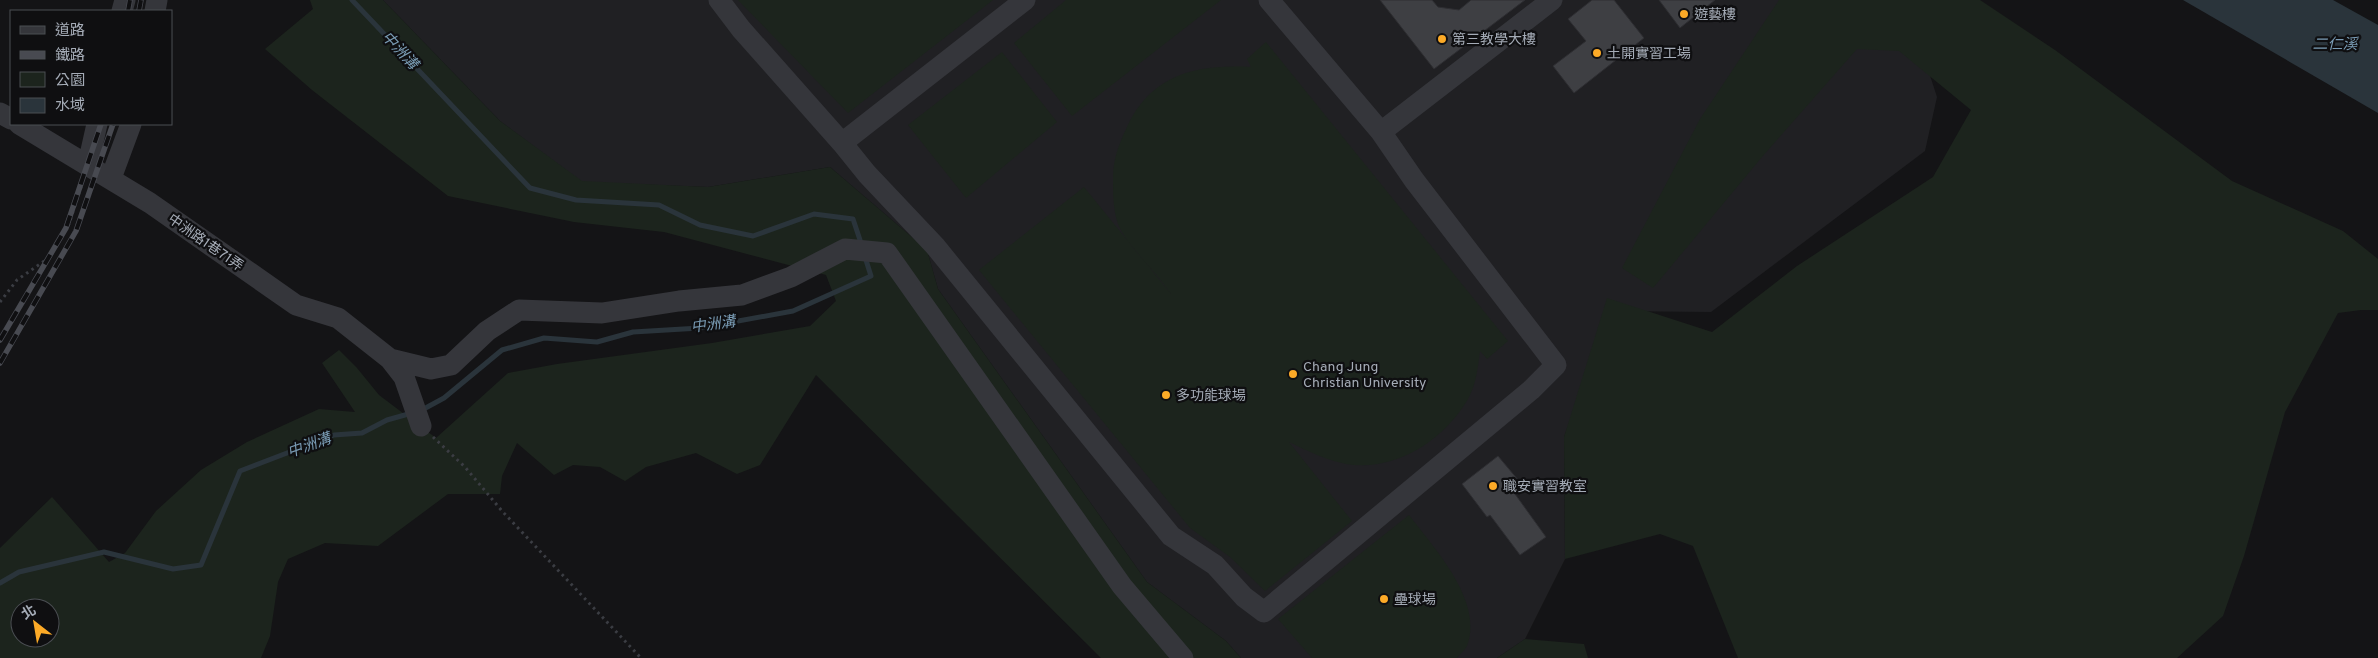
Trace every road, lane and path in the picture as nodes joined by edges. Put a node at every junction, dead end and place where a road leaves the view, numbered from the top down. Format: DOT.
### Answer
graph roads {
  1 [pos="719,0"];
  2 [pos="1025,0"];
  3 [pos="1269,0"];
  4 [pos="1552,0"];
  5 [pos="21,125"];
  6 [pos="97,125"];
  7 [pos="131,125"];
  8 [pos="1381,132"];
  9 [pos="842,144"];
  10 [pos="88,164"];
  11 [pos="111,178"];
  12 [pos="0,302"];
  13 [pos="390,359"];
  14 [pos="421,426"];
  15 [pos="641,658"];
  16 [pos="1183,658"];
  1 -- 9 [label="lane"];
  2 -- 9 [label="lane"];
  3 -- 8 [label="lane"];
  4 -- 8 [label="lane"];
  5 -- 10 [label="lane, 中洲路1巷71弄"];
  6 -- 10 [label="lane"];
  7 -- 11 [label="lane"];
  8 -- 9 [label="lane"];
  10 -- 11 [label="lane, 中洲路1巷71弄"];
  10 -- 12 [label="path"];
  11 -- 13 [label="lane, 中洲路1巷71弄"];
  13 -- 14 [label="lane"];
  13 -- 16 [label="lane"];
  14 -- 15 [label="path"];
}
